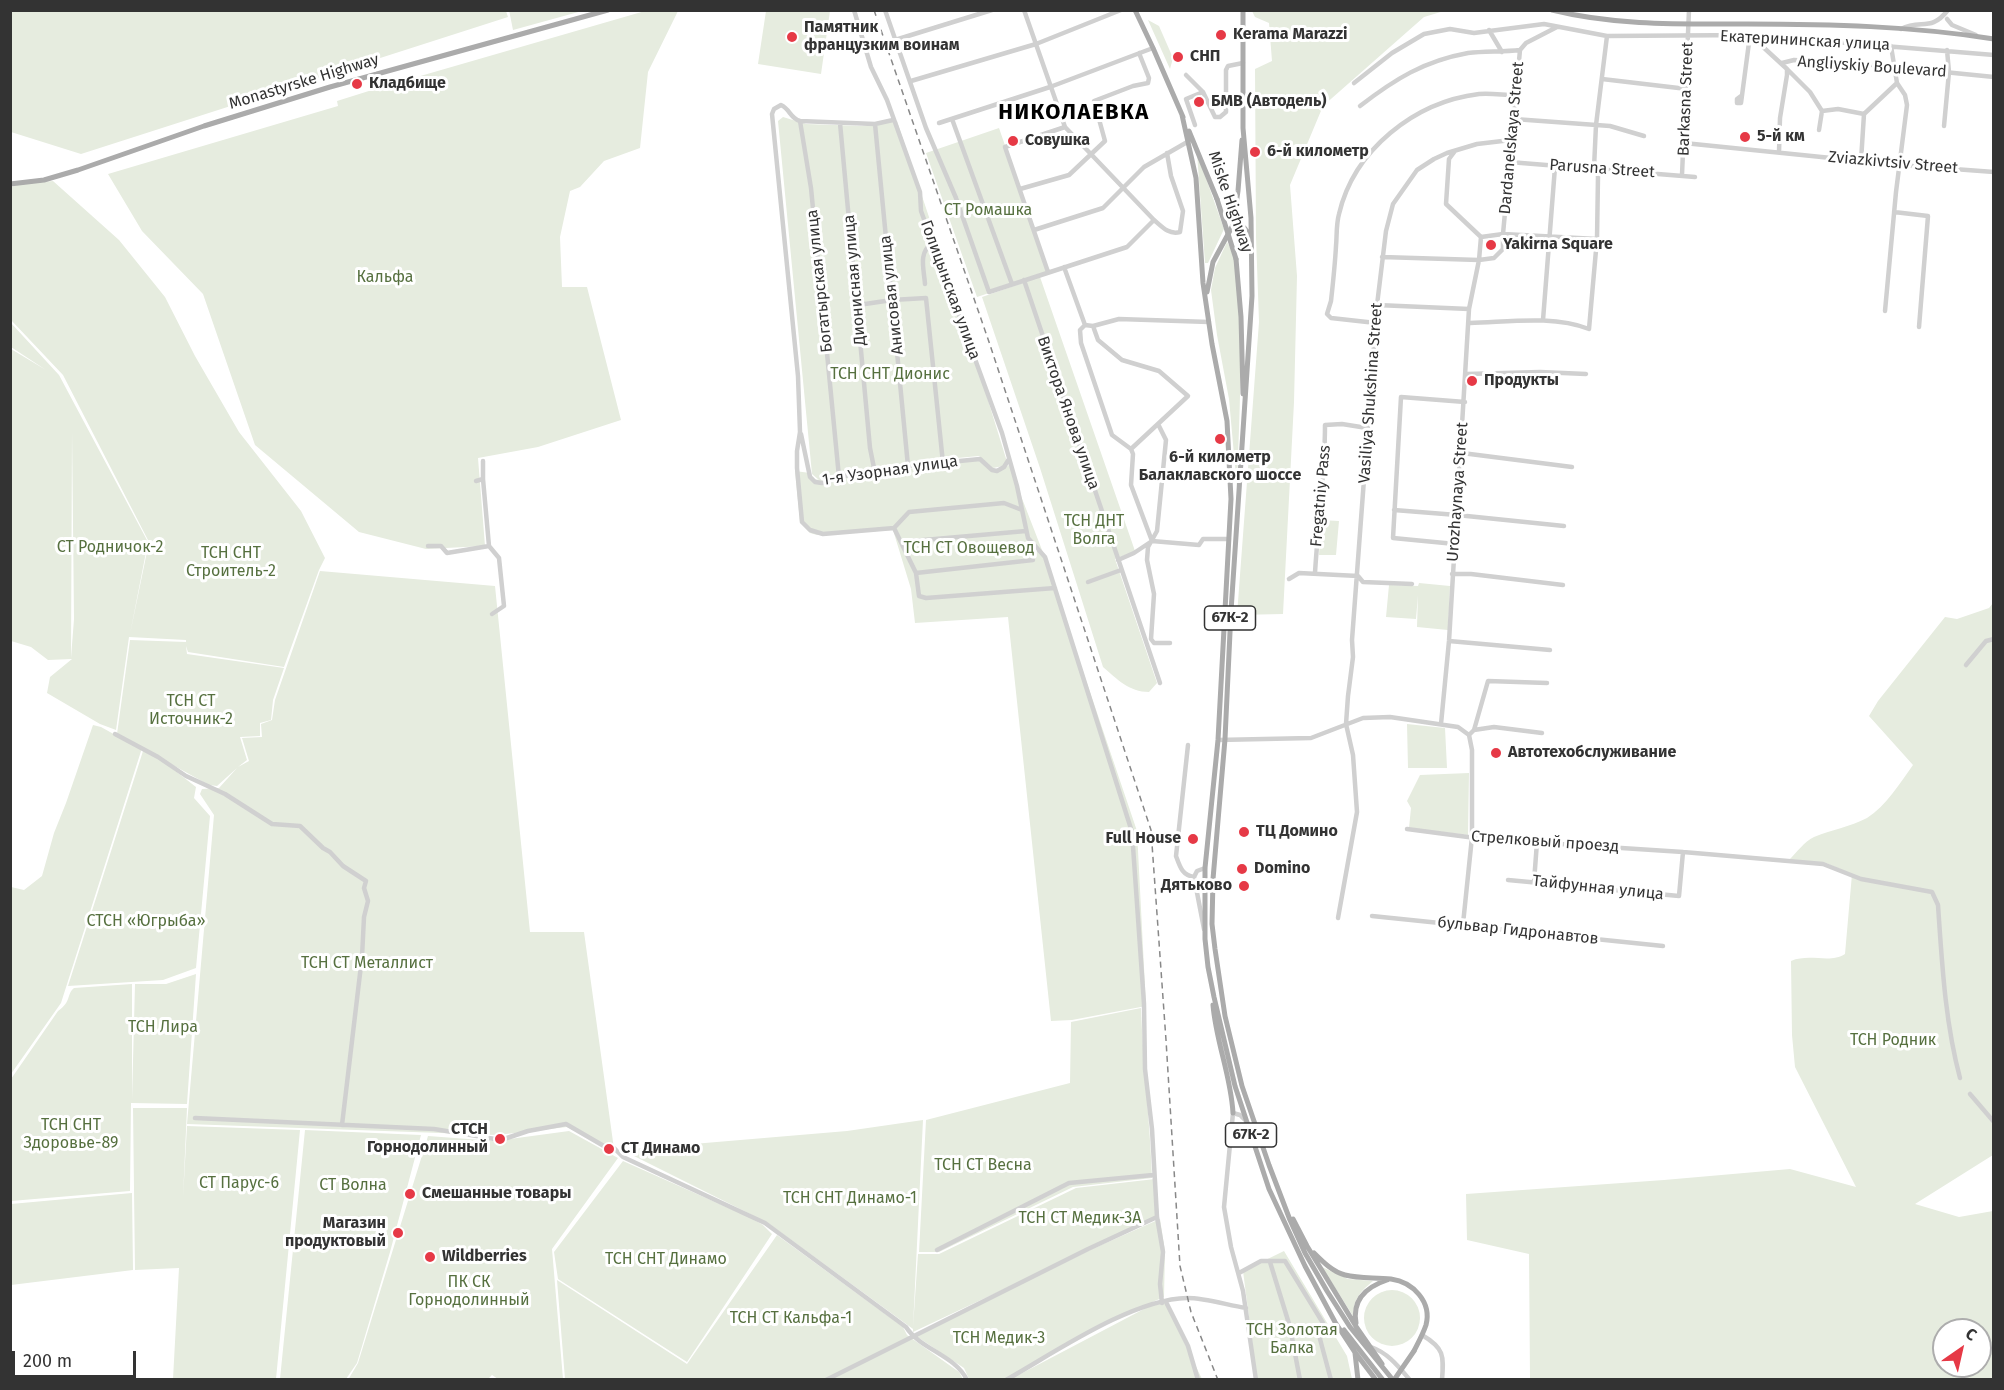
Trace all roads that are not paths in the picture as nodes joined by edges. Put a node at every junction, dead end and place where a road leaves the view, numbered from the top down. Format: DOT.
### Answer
graph roads {
  1 [pos="608,10"];
  2 [pos="854,10"];
  3 [pos="885,10"];
  4 [pos="992,10"];
  5 [pos="1024,10"];
  6 [pos="1121,10"];
  7 [pos="1135,10"];
  8 [pos="1243,10"];
  9 [pos="1552,10"];
  10 [pos="1689,10"];
  11 [pos="1947,11"];
  12 [pos="1945,18"];
  13 [pos="1688,24"];
  14 [pos="1557,27"];
  15 [pos="1901,29"];
  16 [pos="1489,30"];
  17 [pos="1943,33"];
  18 [pos="1750,35"];
  19 [pos="1606,36"];
  20 [pos="1689,37"];
  21 [pos="1984,37"];
  22 [pos="1994,39"];
  23 [pos="895,40"];
  24 [pos="1036,44"];
  25 [pos="1891,46"];
  26 [pos="1154,48"];
  27 [pos="1520,50"];
  28 [pos="1947,50"];
  29 [pos="1502,52"];
  30 [pos="1139,53"];
  31 [pos="1994,56"];
  32 [pos="1244,63"];
  33 [pos="1782,63"];
  34 [pos="1894,68"];
  35 [pos="1787,69"];
  36 [pos="1949,72"];
  37 [pos="1186,75"];
  38 [pos="1994,76"];
  39 [pos="1602,79"];
  40 [pos="911,81"];
  41 [pos="1354,83"];
  42 [pos="1897,83"];
  43 [pos="1050,87"];
  44 [pos="1687,89"];
  45 [pos="1203,92"];
  46 [pos="1515,95"];
  47 [pos="1741,96"];
  48 [pos="1360,106"];
  49 [pos="1821,111"];
  50 [pos="1864,114"];
  51 [pos="1182,116"];
  52 [pos="952,119"];
  53 [pos="1514,119"];
  54 [pos="892,120"];
  55 [pos="801,121"];
  56 [pos="840,123"];
  57 [pos="939,123"];
  58 [pos="875,124"];
  59 [pos="1196,125"];
  60 [pos="1596,125"];
  61 [pos="1944,126"];
  62 [pos="1065,127"];
  63 [pos="1243,128"];
  64 [pos="1819,130"];
  65 [pos="1644,136"];
  66 [pos="1510,140"];
  67 [pos="1189,141"];
  68 [pos="1684,143"];
  69 [pos="1455,150"];
  70 [pos="1779,152"];
  71 [pos="1167,153"];
  72 [pos="1091,154"];
  73 [pos="1861,161"];
  74 [pos="1509,162"];
  75 [pos="1900,165"];
  76 [pos="1555,166"];
  77 [pos="1594,168"];
  78 [pos="1994,172"];
  79 [pos="1683,175"];
  80 [pos="1695,177"];
  81 [pos="10,184"];
  82 [pos="1124,187"];
  83 [pos="1020,189"];
  84 [pos="1894,212"];
  85 [pos="1154,220"];
  86 [pos="1233,225"];
  87 [pos="1034,230"];
  88 [pos="1503,234"];
  89 [pos="1550,236"];
  90 [pos="1481,237"];
  91 [pos="1597,239"];
  92 [pos="932,243"];
  93 [pos="1251,247"];
  94 [pos="1382,257"];
  95 [pos="1479,260"];
  96 [pos="1064,267"];
  97 [pos="1048,272"];
  98 [pos="1024,280"];
  99 [pos="925,284"];
  100 [pos="1012,284"];
  101 [pos="892,300"];
  102 [pos="857,303"];
  103 [pos="1377,305"];
  104 [pos="1207,306"];
  105 [pos="1469,309"];
  106 [pos="1885,311"];
  107 [pos="1543,320"];
  108 [pos="1209,322"];
  109 [pos="1376,323"];
  110 [pos="1470,323"];
  111 [pos="1085,325"];
  112 [pos="1093,326"];
  113 [pos="1918,327"];
  114 [pos="1467,374"];
  115 [pos="1586,374"];
  116 [pos="1465,402"];
  117 [pos="1244,416"];
  118 [pos="1158,424"];
  119 [pos="1367,428"];
  120 [pos="800,432"];
  121 [pos="1131,449"];
  122 [pos="1462,453"];
  123 [pos="1009,459"];
  124 [pos="483,461"];
  125 [pos="943,463"];
  126 [pos="908,466"];
  127 [pos="1572,467"];
  128 [pos="874,473"];
  129 [pos="839,477"];
  130 [pos="483,478"];
  131 [pos="476,481"];
  132 [pos="1022,510"];
  133 [pos="1394,510"];
  134 [pos="1457,515"];
  135 [pos="1564,526"];
  136 [pos="894,528"];
  137 [pos="1026,531"];
  138 [pos="1229,538"];
  139 [pos="1152,541"];
  140 [pos="901,542"];
  141 [pos="1455,544"];
  142 [pos="428,546"];
  143 [pos="489,546"];
  144 [pos="1033,560"];
  145 [pos="1118,560"];
  146 [pos="1121,570"];
  147 [pos="916,573"];
  148 [pos="1315,573"];
  149 [pos="1452,574"];
  150 [pos="1358,576"];
  151 [pos="1289,579"];
  152 [pos="1088,582"];
  153 [pos="1412,585"];
  154 [pos="1563,585"];
  155 [pos="1055,588"];
  156 [pos="492,614"];
  157 [pos="1994,639"];
  158 [pos="1449,641"];
  159 [pos="1170,643"];
  160 [pos="1551,650"];
  161 [pos="1966,665"];
  162 [pos="1160,682"];
  163 [pos="1546,683"];
  164 [pos="1346,723"];
  165 [pos="1441,724"];
  166 [pos="1474,730"];
  167 [pos="1542,733"];
  168 [pos="115,734"];
  169 [pos="1469,735"];
  170 [pos="1218,740"];
  171 [pos="1225,740"];
  172 [pos="1188,745"];
  173 [pos="1407,830"];
  174 [pos="1472,837"];
  175 [pos="1537,842"];
  176 [pos="1683,852"];
  177 [pos="1205,868"];
  178 [pos="1194,877"];
  179 [pos="1213,879"];
  180 [pos="1508,880"];
  181 [pos="1534,882"];
  182 [pos="1372,916"];
  183 [pos="1338,918"];
  184 [pos="1463,924"];
  185 [pos="1204,929"];
  186 [pos="1664,946"];
  187 [pos="1214,998"];
  188 [pos="1960,1078"];
  189 [pos="1970,1094"];
  190 [pos="1233,1113"];
  191 [pos="195,1118"];
  192 [pos="1247,1122"];
  193 [pos="1994,1122"];
  194 [pos="342,1125"];
  195 [pos="1153,1175"];
  196 [pos="1282,1199"];
  197 [pos="1157,1217"];
  198 [pos="1307,1246"];
  199 [pos="937,1250"];
  200 [pos="1270,1262"];
  201 [pos="1239,1274"];
  202 [pos="1391,1279"];
  203 [pos="1324,1301"];
  204 [pos="1164,1302"];
  205 [pos="1246,1308"];
  206 [pos="1357,1328"];
  207 [pos="1422,1335"];
  208 [pos="912,1336"];
  209 [pos="1371,1347"];
  210 [pos="1354,1351"];
  211 [pos="1388,1373"];
  212 [pos="826,1380"];
  213 [pos="967,1380"];
  214 [pos="1006,1380"];
  215 [pos="1198,1380"];
  216 [pos="1256,1380"];
  217 [pos="1300,1380"];
  218 [pos="1331,1380"];
  219 [pos="1358,1380"];
  220 [pos="1376,1380"];
  221 [pos="1383,1380"];
  222 [pos="1394,1380"];
  223 [pos="1410,1380"];
  224 [pos="1442,1380"];
  1 -- 81 [label="main road, Monastyrske Highway"];
  2 -- 54 [label="street, Голицынская улица"];
  3 -- 23 [label="street"];
  4 -- 23 [label="street"];
  5 -- 24 [label="street"];
  6 -- 24 [label="street"];
  7 -- 26 [label="main road, Miske Highway / 67К-2"];
  8 -- 32 [label="main road"];
  9 -- 13 [label="main road"];
  10 -- 13 [label="street, Barkasna Street"];
  11 -- 12 [label="street"];
  12 -- 15 [label="street"];
  12 -- 17 [label="street"];
  12 -- 21 [label="street"];
  13 -- 15 [label="main road"];
  13 -- 20 [label="street, Barkasna Street"];
  14 -- 16 [label="street, Екатерининская улица"];
  14 -- 19 [label="street, Екатерининская улица"];
  14 -- 27 [label="street, Dardanelskaya Street"];
  15 -- 17 [label="main road"];
  16 -- 29 [label="street"];
  16 -- 41 [label="street, Екатерининская улица"];
  17 -- 21 [label="main road"];
  18 -- 20 [label="street, Екатерининская улица"];
  18 -- 25 [label="street, Екатерининская улица"];
  18 -- 33 [label="street, Angliyskiy Boulevard"];
  18 -- 47 [label="street"];
  19 -- 20 [label="street, Екатерининская улица"];
  19 -- 39 [label="street"];
  20 -- 44 [label="street, Barkasna Street"];
  21 -- 22 [label="main road"];
  23 -- 40 [label="street"];
  24 -- 40 [label="street"];
  24 -- 43 [label="street"];
  25 -- 28 [label="street, Екатерининская улица"];
  25 -- 34 [label="street"];
  26 -- 30 [label="street"];
  26 -- 51 [label="main road, Miske Highway / 67К-2"];
  27 -- 29 [label="street"];
  27 -- 46 [label="street, Dardanelskaya Street"];
  28 -- 31 [label="street, Екатерининская улица"];
  28 -- 36 [label="street"];
  29 -- 48 [label="street"];
  30 -- 43 [label="street"];
  30 -- 72 [label="street"];
  32 -- 45 [label="street"];
  32 -- 63 [label="main road"];
  33 -- 34 [label="street, Angliyskiy Boulevard"];
  33 -- 35 [label="street"];
  34 -- 36 [label="street, Angliyskiy Boulevard"];
  34 -- 42 [label="street"];
  35 -- 49 [label="street"];
  35 -- 70 [label="street"];
  36 -- 38 [label="street, Angliyskiy Boulevard"];
  36 -- 61 [label="street"];
  37 -- 45 [label="street"];
  39 -- 44 [label="street"];
  39 -- 60 [label="street"];
  40 -- 100 [label="street"];
  42 -- 50 [label="street"];
  42 -- 75 [label="street"];
  43 -- 52 [label="street"];
  43 -- 62 [label="street"];
  44 -- 68 [label="street, Barkasna Street"];
  45 -- 59 [label="street"];
  46 -- 53 [label="street, Dardanelskaya Street"];
  46 -- 109 [label="street"];
  49 -- 50 [label="street"];
  49 -- 64 [label="street"];
  50 -- 73 [label="street"];
  51 -- 67 [label="main road, 67К-2"];
  51 -- 117 [label="main road, Miske Highway / 67К-2, bridge"];
  52 -- 57 [label="street"];
  52 -- 100 [label="street"];
  53 -- 60 [label="street"];
  53 -- 66 [label="street, Dardanelskaya Street"];
  54 -- 58 [label="street"];
  54 -- 92 [label="street, Голицынская улица"];
  55 -- 56 [label="street"];
  55 -- 120 [label="street"];
  55 -- 129 [label="street, Богатырская улица"];
  56 -- 58 [label="street"];
  56 -- 102 [label="street, Дионисная улица"];
  58 -- 101 [label="street, Анисовая улица"];
  60 -- 65 [label="street"];
  60 -- 77 [label="street"];
  62 -- 72 [label="street"];
  62 -- 83 [label="street"];
  63 -- 86 [label="main road"];
  63 -- 93 [label="main road"];
  66 -- 69 [label="street, Vasiliya Shukshina Street"];
  66 -- 74 [label="street, Dardanelskaya Street"];
  67 -- 71 [label="street"];
  67 -- 104 [label="main road, 67К-2"];
  68 -- 70 [label="street, Zviazkivtsiv Street"];
  68 -- 79 [label="street, Barkasna Street"];
  69 -- 90 [label="street"];
  69 -- 94 [label="street, Vasiliya Shukshina Street"];
  70 -- 73 [label="street, Zviazkivtsiv Street"];
  71 -- 82 [label="street"];
  71 -- 85 [label="street"];
  72 -- 82 [label="street"];
  72 -- 83 [label="street"];
  73 -- 75 [label="street, Zviazkivtsiv Street"];
  74 -- 76 [label="street, Parusna Street"];
  74 -- 88 [label="street, Dardanelskaya Street"];
  75 -- 78 [label="street, Zviazkivtsiv Street"];
  75 -- 84 [label="street"];
  76 -- 77 [label="street, Parusna Street"];
  76 -- 89 [label="street"];
  77 -- 79 [label="street, Parusna Street"];
  77 -- 91 [label="street"];
  79 -- 80 [label="street, Parusna Street"];
  82 -- 85 [label="street"];
  82 -- 87 [label="street"];
  83 -- 87 [label="street"];
  84 -- 106 [label="street"];
  84 -- 113 [label="street"];
  85 -- 96 [label="street"];
  86 -- 93 [label="main road"];
  86 -- 104 [label="main road"];
  87 -- 97 [label="street"];
  88 -- 89 [label="street"];
  88 -- 90 [label="street"];
  88 -- 95 [label="street"];
  89 -- 91 [label="street"];
  89 -- 107 [label="street"];
  90 -- 95 [label="street"];
  91 -- 107 [label="street"];
  92 -- 99 [label="street"];
  92 -- 123 [label="street, Голицынская улица"];
  93 -- 117 [label="main road"];
  94 -- 95 [label="street"];
  94 -- 103 [label="street, Vasiliya Shukshina Street"];
  95 -- 105 [label="street, Urozhaynaya Street"];
  96 -- 97 [label="street"];
  96 -- 111 [label="street"];
  97 -- 98 [label="street"];
  98 -- 100 [label="street"];
  98 -- 145 [label="street, Виктора Янова улица"];
  101 -- 102 [label="street"];
  101 -- 125 [label="street"];
  101 -- 126 [label="street, Анисовая улица"];
  102 -- 128 [label="street, Дионисная улица"];
  103 -- 105 [label="street"];
  103 -- 109 [label="street, Vasiliya Shukshina Street"];
  104 -- 108 [label="main road, 67К-2"];
  105 -- 110 [label="street, Urozhaynaya Street"];
  107 -- 110 [label="street"];
  108 -- 112 [label="street"];
  108 -- 138 [label="main road, 67К-2"];
  109 -- 119 [label="street, Vasiliya Shukshina Street"];
  110 -- 114 [label="street, Urozhaynaya Street"];
  111 -- 112 [label="street"];
  111 -- 121 [label="street"];
  112 -- 118 [label="street"];
  114 -- 115 [label="street"];
  114 -- 116 [label="street, Urozhaynaya Street"];
  116 -- 122 [label="street, Urozhaynaya Street"];
  116 -- 133 [label="street"];
  117 -- 171 [label="main road, 67К-2"];
  118 -- 121 [label="street"];
  118 -- 139 [label="street"];
  119 -- 148 [label="street, Fregatniy Pass"];
  119 -- 150 [label="street, Vasiliya Shukshina Street"];
  120 -- 129 [label="street, 1-я Узорная улица"];
  120 -- 136 [label="street"];
  121 -- 139 [label="street"];
  122 -- 127 [label="street"];
  122 -- 134 [label="street, Urozhaynaya Street"];
  123 -- 125 [label="street, 1-я Узорная улица"];
  123 -- 132 [label="street, Голицынская улица"];
  124 -- 130 [label="street"];
  125 -- 126 [label="street, 1-я Узорная улица"];
  126 -- 128 [label="street, 1-я Узорная улица"];
  128 -- 129 [label="street, 1-я Узорная улица"];
  130 -- 131 [label="street"];
  130 -- 143 [label="street"];
  132 -- 136 [label="street"];
  132 -- 137 [label="street, Голицынская улица"];
  133 -- 134 [label="street"];
  133 -- 141 [label="street"];
  134 -- 135 [label="street"];
  134 -- 141 [label="street, Urozhaynaya Street"];
  136 -- 140 [label="street"];
  137 -- 140 [label="street"];
  137 -- 155 [label="street, Голицынская улица"];
  138 -- 139 [label="street"];
  138 -- 170 [label="main road, 67К-2"];
  139 -- 145 [label="street"];
  139 -- 159 [label="street"];
  140 -- 147 [label="street"];
  141 -- 149 [label="street, Urozhaynaya Street"];
  142 -- 143 [label="street"];
  143 -- 156 [label="street"];
  144 -- 147 [label="street"];
  145 -- 146 [label="street, Виктора Янова улица"];
  146 -- 152 [label="street"];
  146 -- 162 [label="street, Виктора Янова улица"];
  147 -- 155 [label="street"];
  148 -- 150 [label="street"];
  148 -- 151 [label="street"];
  149 -- 154 [label="street"];
  149 -- 158 [label="street, Urozhaynaya Street"];
  150 -- 153 [label="street"];
  150 -- 164 [label="street, Vasiliya Shukshina Street"];
  155 -- 195 [label="street"];
  157 -- 161 [label="street"];
  158 -- 160 [label="street"];
  158 -- 165 [label="street, Urozhaynaya Street"];
  163 -- 166 [label="street"];
  164 -- 165 [label="street"];
  164 -- 171 [label="street"];
  164 -- 183 [label="street, Vasiliya Shukshina Street"];
  165 -- 169 [label="street"];
  166 -- 167 [label="street"];
  166 -- 169 [label="street"];
  168 -- 194 [label="street"];
  169 -- 174 [label="street"];
  170 -- 171 [label="street"];
  170 -- 177 [label="main road, 67К-2"];
  171 -- 179 [label="main road, 67К-2"];
  172 -- 178 [label="street"];
  173 -- 174 [label="street, Стрелковый проезд"];
  174 -- 175 [label="street, Стрелковый проезд"];
  174 -- 184 [label="street"];
  175 -- 176 [label="street, Стрелковый проезд"];
  175 -- 181 [label="street"];
  176 -- 181 [label="street, Тайфунная улица"];
  176 -- 188 [label="street, Стрелковый проезд"];
  177 -- 178 [label="street"];
  177 -- 179 [label="main road"];
  177 -- 185 [label="main road, 67К-2"];
  178 -- 185 [label="street"];
  179 -- 196 [label="main road, 67К-2"];
  180 -- 181 [label="street, Тайфунная улица"];
  182 -- 184 [label="street, бульвар Гидронавтов"];
  184 -- 186 [label="street, бульвар Гидронавтов"];
  185 -- 187 [label="main road, 67К-2"];
  187 -- 190 [label="main road"];
  187 -- 192 [label="main road, 67К-2"];
  189 -- 193 [label="street"];
  190 -- 192 [label="street"];
  190 -- 201 [label="street"];
  191 -- 194 [label="street"];
  192 -- 203 [label="main road, 67К-2"];
  194 -- 208 [label="street"];
  195 -- 197 [label="street"];
  195 -- 199 [label="street"];
  196 -- 198 [label="main road"];
  196 -- 211 [label="main road, 67К-2"];
  197 -- 204 [label="street"];
  197 -- 208 [label="street"];
  198 -- 202 [label="main road"];
  198 -- 206 [label="main road"];
  200 -- 201 [label="street"];
  200 -- 217 [label="street"];
  200 -- 218 [label="street"];
  201 -- 205 [label="street"];
  202 -- 206 [label="main road"];
  202 -- 207 [label="main road"];
  203 -- 210 [label="main road"];
  203 -- 221 [label="main road, 67К-2"];
  204 -- 205 [label="street"];
  204 -- 214 [label="street"];
  204 -- 215 [label="street"];
  205 -- 216 [label="street"];
  206 -- 209 [label="main road"];
  207 -- 222 [label="main road, bridge"];
  207 -- 224 [label="street"];
  208 -- 212 [label="street"];
  208 -- 213 [label="street"];
  209 -- 211 [label="main road"];
  209 -- 223 [label="street"];
  210 -- 219 [label="main road"];
  210 -- 220 [label="main road"];
  211 -- 222 [label="main road, 67К-2"];
}
